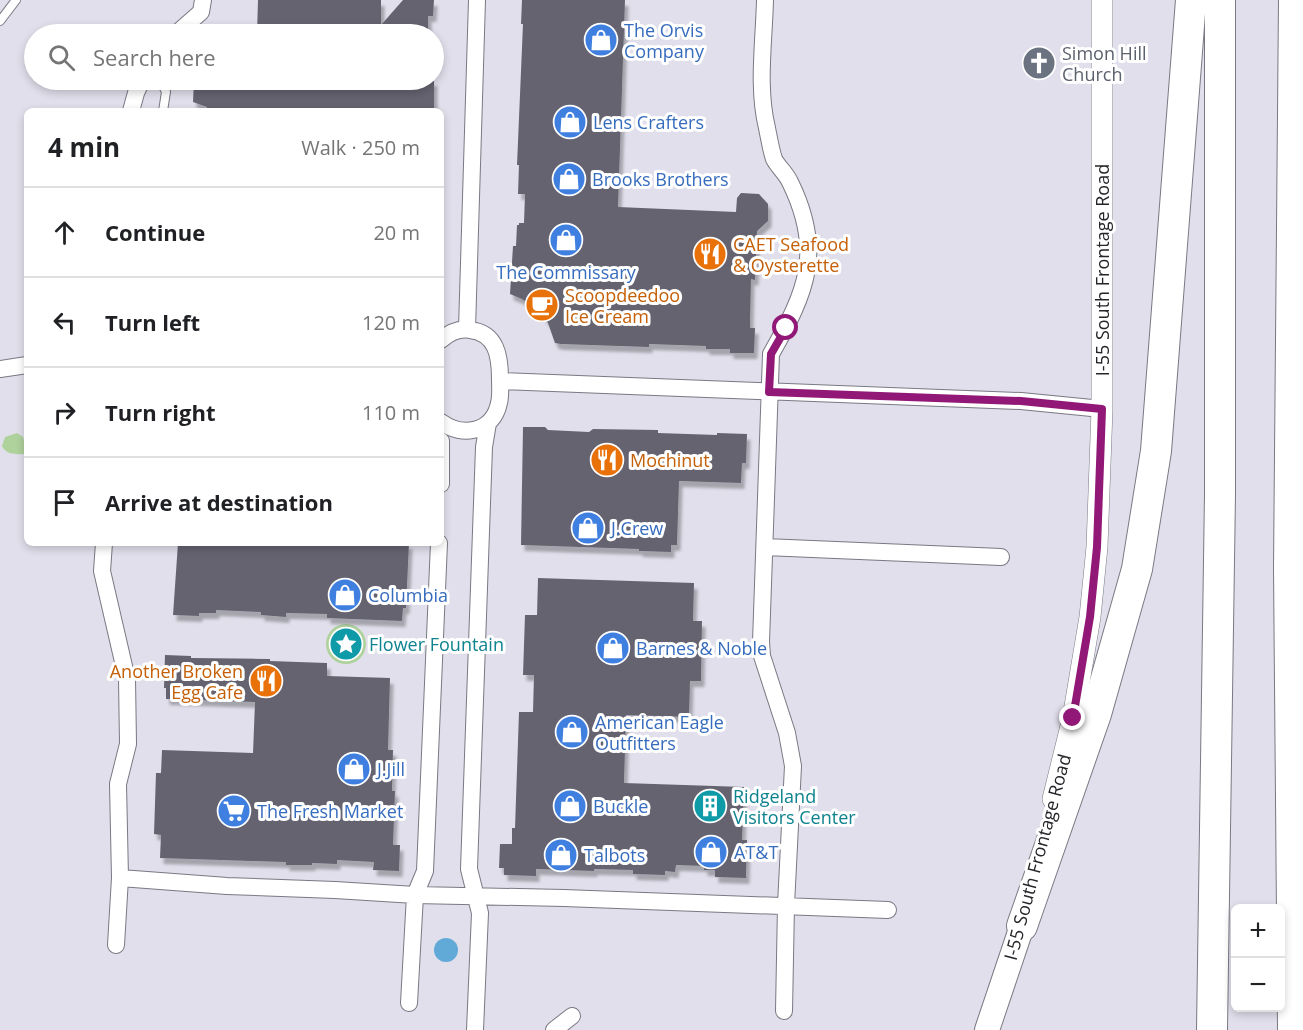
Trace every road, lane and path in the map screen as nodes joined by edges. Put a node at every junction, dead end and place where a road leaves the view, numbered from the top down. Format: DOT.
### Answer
graph roads {
  1 [pos="16,0"];
  2 [pos="203,0"];
  3 [pos="477,0"];
  4 [pos="765,0"];
  5 [pos="1102,0"];
  6 [pos="1191,0"];
  7 [pos="1220,0"];
  8 [pos="1294,0"];
  9 [pos="0,21"];
  10 [pos="187,24"];
  11 [pos="137,90"];
  12 [pos="165,90"];
  13 [pos="132,108"];
  14 [pos="163,108"];
  15 [pos="467,329"];
  16 [pos="444,337"];
  17 [pos="24,365"];
  18 [pos="0,369"];
  19 [pos="500,381"];
  20 [pos="769,392"];
  21 [pos="1102,409"];
  22 [pos="488,423"];
  23 [pos="444,424"];
  24 [pos="104,546"];
  25 [pos="438,546"];
  26 [pos="765,547"];
  27 [pos="1001,557"];
  28 [pos="120,878"];
  29 [pos="415,895"];
  30 [pos="475,896"];
  31 [pos="786,905"];
  32 [pos="888,910"];
  33 [pos="1022,926"];
  34 [pos="116,945"];
  35 [pos="409,1004"];
  36 [pos="784,1011"];
  37 [pos="572,1016"];
  38 [pos="475,1030"];
  39 [pos="554,1030"];
  40 [pos="987,1030"];
  41 [pos="1212,1030"];
  42 [pos="1293,1030"];
  1 -- 9 [label="lane"];
  2 -- 10 [label="street"];
  3 -- 15 [label="street"];
  4 -- 20 [label="street"];
  5 -- 21 [label="street, I-55 South Frontage Road"];
  6 -- 33 [label="highway"];
  7 -- 41 [label="highway"];
  8 -- 42 [label="highway"];
  11 -- 13 [label="street"];
  12 -- 14 [label="lane"];
  15 -- 16 [label="street"];
  15 -- 19 [label="street"];
  17 -- 18 [label="street"];
  19 -- 20 [label="street"];
  19 -- 22 [label="street"];
  20 -- 21 [label="street"];
  20 -- 26 [label="street"];
  21 -- 33 [label="street, I-55 South Frontage Road"];
  22 -- 23 [label="street"];
  22 -- 30 [label="street"];
  24 -- 28 [label="street"];
  25 -- 29 [label="street"];
  26 -- 27 [label="street"];
  26 -- 31 [label="street"];
  28 -- 29 [label="street"];
  28 -- 34 [label="street"];
  29 -- 30 [label="street"];
  29 -- 35 [label="street"];
  30 -- 31 [label="street"];
  30 -- 38 [label="street"];
  31 -- 32 [label="street"];
  31 -- 36 [label="street"];
  33 -- 40 [label="main road, I-55 South Frontage Road"];
  37 -- 39 [label="street"];
}
